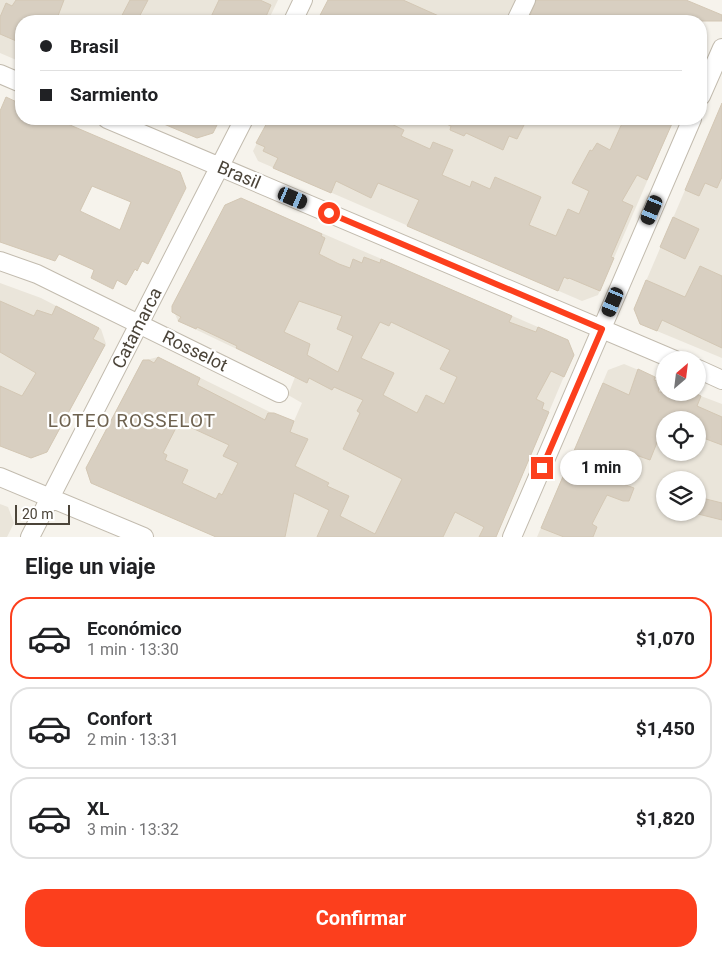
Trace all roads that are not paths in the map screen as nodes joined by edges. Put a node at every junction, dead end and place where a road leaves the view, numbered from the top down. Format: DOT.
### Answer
graph roads {
  1 [pos="303,0"];
  2 [pos="526,0"];
  3 [pos="295,15"];
  4 [pos="519,15"];
  5 [pos="722,48"];
  6 [pos="0,74"];
  7 [pos="15,80"];
  8 [pos="707,82"];
  9 [pos="121,125"];
  10 [pos="241,125"];
  11 [pos="689,125"];
  12 [pos="220,167"];
  13 [pos="0,261"];
  14 [pos="140,324"];
  15 [pos="602,329"];
  16 [pos="656,352"];
  17 [pos="706,373"];
  18 [pos="722,380"];
  19 [pos="279,392"];
  20 [pos="0,477"];
  21 [pos="50,498"];
  22 [pos="30,537"];
  23 [pos="144,537"];
  24 [pos="512,537"];
  1 -- 3 [label="street"];
  2 -- 4 [label="street"];
  5 -- 8 [label="street"];
  6 -- 7 [label="street"];
  9 -- 12 [label="street, Brasil"];
  10 -- 12 [label="street, Catamarca"];
  11 -- 15 [label="street"];
  12 -- 14 [label="street, Catamarca"];
  12 -- 15 [label="street, Brasil"];
  13 -- 14 [label="street, Rosselot"];
  14 -- 19 [label="street, Rosselot"];
  14 -- 21 [label="street, Catamarca"];
  15 -- 16 [label="street, Brasil"];
  15 -- 24 [label="street"];
  17 -- 18 [label="street"];
  20 -- 21 [label="street"];
  21 -- 22 [label="street, Catamarca"];
  21 -- 23 [label="street"];
}
